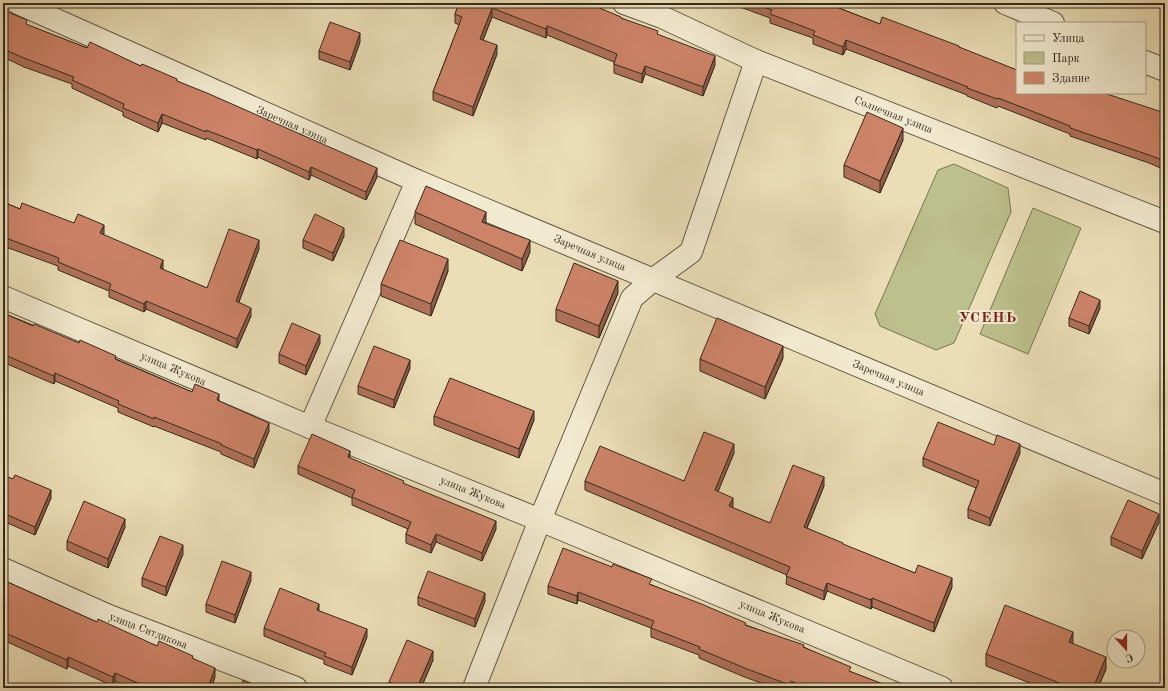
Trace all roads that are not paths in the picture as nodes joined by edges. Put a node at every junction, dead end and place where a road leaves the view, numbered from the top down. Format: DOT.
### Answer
graph roads {
  1 [pos="18,3"];
  2 [pos="624,3"];
  3 [pos="1005,3"];
  4 [pos="665,10"];
  5 [pos="1050,22"];
  6 [pos="756,61"];
  7 [pos="1146,62"];
  8 [pos="1165,70"];
  9 [pos="417,180"];
  10 [pos="1165,222"];
  11 [pos="654,279"];
  12 [pos="3,297"];
  13 [pos="310,427"];
  14 [pos="1165,494"];
  15 [pos="540,520"];
  16 [pos="3,569"];
  17 [pos="296,688"];
  18 [pos="474,688"];
  19 [pos="942,688"];
  1 -- 9 [label="street, Заречная улица"];
  2 -- 4 [label="street, Солнечная улица"];
  3 -- 5 [label="street"];
  4 -- 6 [label="street, Солнечная улица"];
  6 -- 10 [label="street, Солнечная улица"];
  6 -- 11 [label="street"];
  7 -- 8 [label="street"];
  9 -- 11 [label="street, Заречная улица"];
  9 -- 13 [label="street"];
  11 -- 14 [label="street, Заречная улица"];
  11 -- 15 [label="street"];
  12 -- 13 [label="street, улица Жукова"];
  13 -- 15 [label="street, улица Жукова"];
  15 -- 18 [label="street"];
  15 -- 19 [label="street, улица Жукова"];
  16 -- 17 [label="street, улица Ситдикова"];
}
